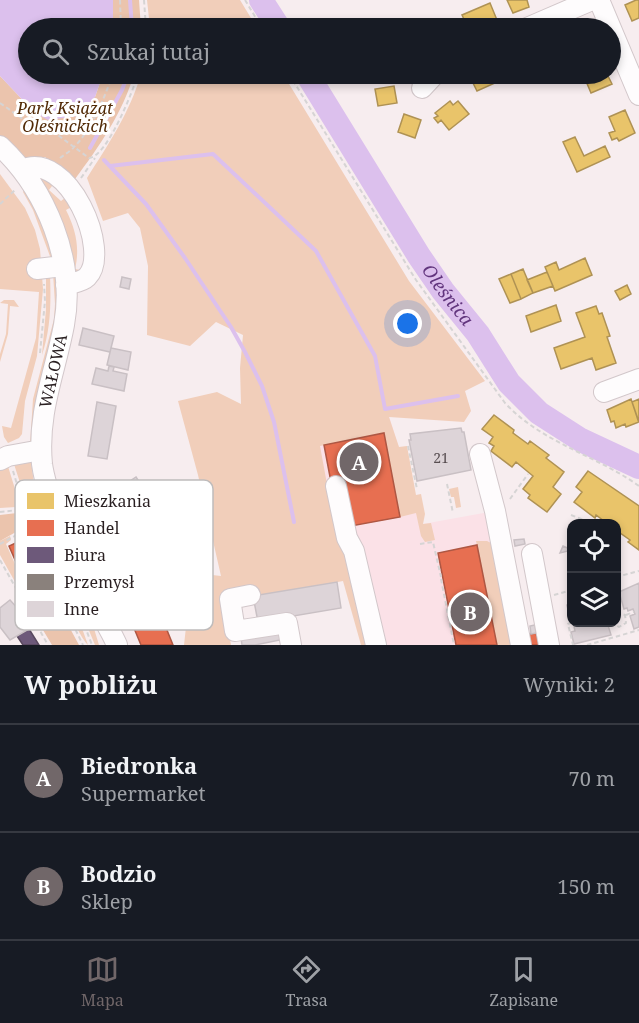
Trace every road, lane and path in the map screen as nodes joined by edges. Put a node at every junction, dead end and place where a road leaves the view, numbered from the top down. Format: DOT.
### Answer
graph roads {
  1 [pos="120,0"];
  2 [pos="144,0"];
  3 [pos="245,0"];
  4 [pos="592,0"];
  5 [pos="599,0"];
  6 [pos="121,18"];
  7 [pos="145,18"];
  8 [pos="256,18"];
  9 [pos="550,18"];
  10 [pos="607,18"];
  11 [pos="621,50"];
  12 [pos="110,84"];
  13 [pos="134,84"];
  14 [pos="295,84"];
  15 [pos="638,89"];
  16 [pos="0,103"];
  17 [pos="0,146"];
  18 [pos="75,147"];
  19 [pos="94,158"];
  20 [pos="32,173"];
  21 [pos="71,189"];
  22 [pos="0,204"];
  23 [pos="40,269"];
  24 [pos="64,275"];
  25 [pos="39,357"];
  26 [pos="639,379"];
  27 [pos="603,392"];
  28 [pos="408,446"];
  29 [pos="41,450"];
  30 [pos="480,454"];
  31 [pos="4,458"];
  32 [pos="528,474"];
  33 [pos="46,480"];
  34 [pos="15,484"];
  35 [pos="447,484"];
  36 [pos="336,486"];
  37 [pos="639,486"];
  38 [pos="417,489"];
  39 [pos="506,502"];
  40 [pos="15,510"];
  41 [pos="0,512"];
  42 [pos="453,513"];
  43 [pos="570,515"];
  44 [pos="581,519"];
  45 [pos="15,536"];
  46 [pos="0,544"];
  47 [pos="420,544"];
  48 [pos="532,554"];
  49 [pos="0,560"];
  50 [pos="639,571"];
  51 [pos="621,576"];
  52 [pos="15,587"];
  53 [pos="250,595"];
  54 [pos="634,612"];
  55 [pos="621,614"];
  56 [pos="625,615"];
  57 [pos="569,627"];
  58 [pos="621,627"];
  59 [pos="40,630"];
  60 [pos="76,630"];
  61 [pos="100,630"];
  62 [pos="109,630"];
  63 [pos="639,630"];
  64 [pos="623,635"];
  65 [pos="48,645"];
  66 [pos="83,645"];
  67 [pos="103,645"];
  68 [pos="117,645"];
  69 [pos="291,645"];
  70 [pos="376,645"];
  71 [pos="454,645"];
  72 [pos="521,645"];
  73 [pos="549,645"];
  74 [pos="573,645"];
  75 [pos="586,645"];
  1 -- 6 [label="path"];
  2 -- 7 [label="path"];
  3 -- 8 [label="path"];
  4 -- 9 [label="street"];
  5 -- 10 [label="street"];
  11 -- 15 [label="street"];
  12 -- 18 [label="path"];
  13 -- 19 [label="path"];
  14 -- 37 [label="path"];
  16 -- 18 [label="path"];
  17 -- 20 [label="street, WAŁOWA"];
  18 -- 19 [label="path"];
  18 -- 20 [label="path"];
  19 -- 21 [label="path"];
  20 -- 21 [label="street"];
  20 -- 22 [label="path"];
  20 -- 24 [label="street, WAŁOWA"];
  21 -- 24 [label="street"];
  23 -- 24 [label="street"];
  23 -- 25 [label="path"];
  24 -- 29 [label="street, WAŁOWA"];
  26 -- 27 [label="street"];
  28 -- 38 [label="path"];
  29 -- 31 [label="street"];
  29 -- 33 [label="street, WAŁOWA"];
  30 -- 72 [label="street"];
  31 -- 34 [label="path"];
  32 -- 39 [label="path"];
  35 -- 42 [label="path"];
  36 -- 70 [label="street"];
  40 -- 41 [label="path"];
  43 -- 44 [label="path"];
  45 -- 46 [label="path"];
  47 -- 71 [label="path"];
  48 -- 73 [label="street"];
  49 -- 52 [label="path"];
  50 -- 51 [label="path"];
  53 -- 69 [label="street"];
  54 -- 56 [label="path"];
  55 -- 56 [label="path"];
  56 -- 58 [label="path"];
  57 -- 74 [label="path"];
  58 -- 64 [label="path"];
  59 -- 65 [label="path"];
  60 -- 66 [label="path"];
  61 -- 67 [label="street, WAŁOWA"];
  62 -- 68 [label="street, WAŁOWA"];
  63 -- 64 [label="path"];
  64 -- 75 [label="path"];
}
